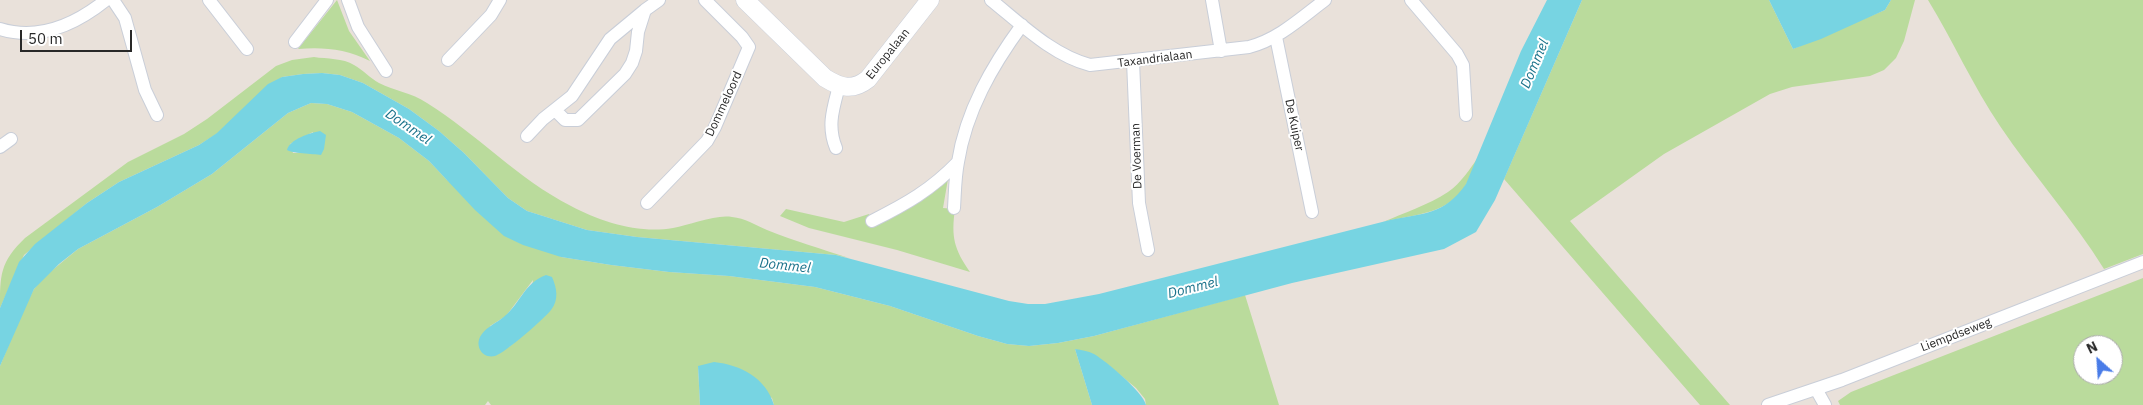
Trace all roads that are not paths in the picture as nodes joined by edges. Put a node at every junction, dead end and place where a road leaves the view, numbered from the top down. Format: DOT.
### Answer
graph roads {
  1 [pos="106,0"];
  2 [pos="113,0"];
  3 [pos="209,0"];
  4 [pos="328,0"];
  5 [pos="348,0"];
  6 [pos="658,0"];
  7 [pos="705,0"];
  8 [pos="930,0"];
  9 [pos="990,0"];
  10 [pos="1212,0"];
  11 [pos="1325,0"];
  12 [pos="1410,0"];
  13 [pos="498,1"];
  14 [pos="750,2"];
  15 [pos="645,10"];
  16 [pos="1022,25"];
  17 [pos="0,29"];
  18 [pos="1276,37"];
  19 [pos="295,42"];
  20 [pos="247,49"];
  21 [pos="1221,51"];
  22 [pos="448,60"];
  23 [pos="1133,61"];
  24 [pos="386,71"];
  25 [pos="838,86"];
  26 [pos="555,110"];
  27 [pos="157,115"];
  28 [pos="1466,115"];
  29 [pos="527,136"];
  30 [pos="11,139"];
  31 [pos="0,147"];
  32 [pos="836,148"];
  33 [pos="958,162"];
  34 [pos="646,203"];
  35 [pos="954,208"];
  36 [pos="1312,212"];
  37 [pos="872,221"];
  38 [pos="1148,250"];
  39 [pos="2143,262"];
  40 [pos="1816,389"];
  41 [pos="1768,405"];
  42 [pos="1825,405"];
  1 -- 17 [label="street"];
  2 -- 27 [label="street"];
  3 -- 20 [label="street"];
  4 -- 19 [label="street"];
  5 -- 24 [label="street"];
  6 -- 15 [label="street"];
  7 -- 34 [label="street, Dommeloord"];
  8 -- 25 [label="street, Europalaan"];
  9 -- 16 [label="street, Taxandrialaan"];
  10 -- 21 [label="street"];
  11 -- 18 [label="street, Taxandrialaan"];
  12 -- 28 [label="street"];
  13 -- 22 [label="street"];
  14 -- 25 [label="street"];
  15 -- 26 [label="street"];
  15 -- 26 [label="street"];
  16 -- 23 [label="street, Taxandrialaan"];
  16 -- 33 [label="street"];
  18 -- 21 [label="street, Taxandrialaan"];
  18 -- 36 [label="street, De Kuiper"];
  21 -- 23 [label="street, Taxandrialaan"];
  23 -- 38 [label="street, De Voerman"];
  25 -- 32 [label="street"];
  26 -- 29 [label="street"];
  30 -- 31 [label="street"];
  33 -- 35 [label="street"];
  33 -- 37 [label="street"];
  39 -- 40 [label="street, Liempdseweg"];
  40 -- 41 [label="street, Liempdseweg"];
  40 -- 42 [label="street"];
}
